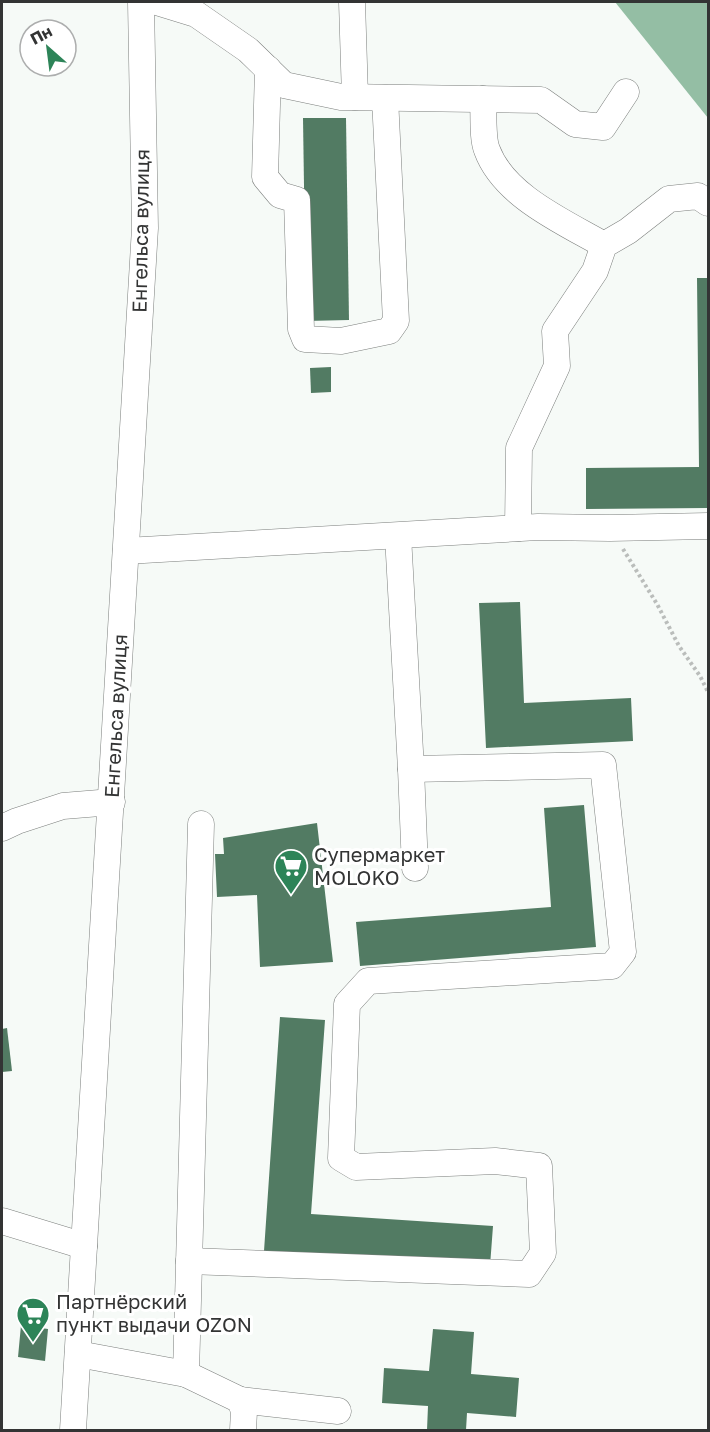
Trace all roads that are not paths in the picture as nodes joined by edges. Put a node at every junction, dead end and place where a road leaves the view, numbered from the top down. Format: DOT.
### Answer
graph roads {
  1 [pos="141,2"];
  2 [pos="157,2"];
  3 [pos="352,2"];
  4 [pos="268,69"];
  5 [pos="626,92"];
  6 [pos="355,97"];
  7 [pos="385,98"];
  8 [pos="483,99"];
  9 [pos="708,203"];
  10 [pos="603,245"];
  11 [pos="708,526"];
  12 [pos="518,528"];
  13 [pos="398,536"];
  14 [pos="126,551"];
  15 [pos="411,770"];
  16 [pos="112,802"];
  17 [pos="201,824"];
  18 [pos="2,828"];
  19 [pos="415,868"];
  20 [pos="2,1221"];
  21 [pos="84,1246"];
  22 [pos="189,1261"];
  23 [pos="78,1354"];
  24 [pos="186,1374"];
  25 [pos="240,1400"];
  26 [pos="338,1411"];
  27 [pos="73,1431"];
  28 [pos="243,1431"];
  1 -- 14 [label="street, Енгельса вулиця"];
  2 -- 4 [label="street"];
  3 -- 6 [label="street"];
  4 -- 6 [label="street"];
  4 -- 7 [label="street"];
  5 -- 8 [label="street"];
  6 -- 7 [label="street"];
  7 -- 8 [label="street"];
  8 -- 10 [label="street"];
  9 -- 10 [label="street"];
  10 -- 12 [label="street"];
  11 -- 12 [label="street"];
  12 -- 13 [label="street"];
  13 -- 14 [label="street"];
  13 -- 15 [label="street"];
  14 -- 16 [label="street, Енгельса вулиця"];
  15 -- 19 [label="street"];
  15 -- 22 [label="street"];
  16 -- 18 [label="street"];
  16 -- 21 [label="street, Енгельса вулиця"];
  17 -- 22 [label="street"];
  20 -- 21 [label="street"];
  21 -- 23 [label="street, Енгельса вулиця"];
  22 -- 24 [label="street"];
  23 -- 24 [label="street"];
  23 -- 27 [label="street, Енгельса вулиця"];
  24 -- 25 [label="street"];
  25 -- 26 [label="street"];
  25 -- 28 [label="street"];
}
